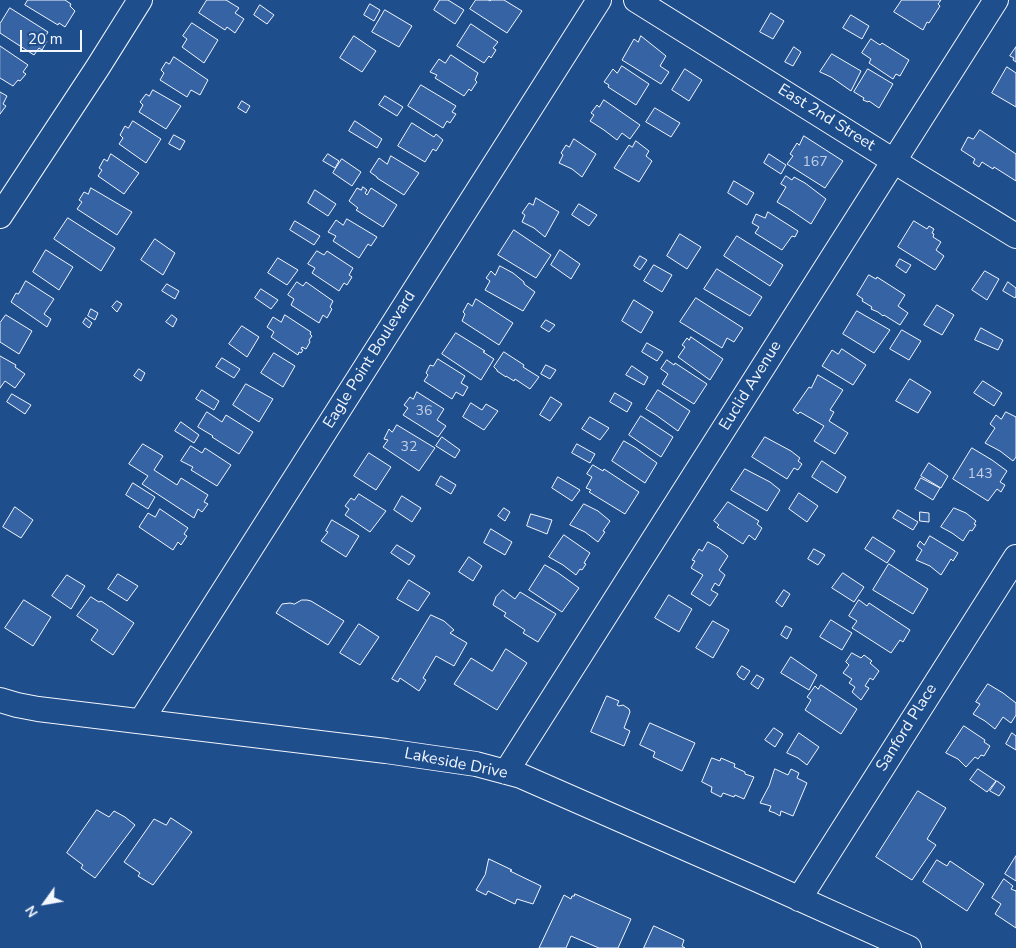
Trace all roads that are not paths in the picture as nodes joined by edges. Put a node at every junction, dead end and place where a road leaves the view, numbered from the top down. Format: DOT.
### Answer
graph roads {
  1 [pos="140,0"];
  2 [pos="599,0"];
  3 [pos="636,0"];
  4 [pos="996,0"];
  5 [pos="894,161"];
  6 [pos="0,216"];
  7 [pos="1016,236"];
  8 [pos="1016,557"];
  9 [pos="0,700"];
  10 [pos="141,721"];
  11 [pos="506,772"];
  12 [pos="799,899"];
  13 [pos="909,948"];
  1 -- 6 [label="street"];
  2 -- 10 [label="street, Eagle Point Boulevard"];
  3 -- 5 [label="street, East 2nd Street"];
  4 -- 5 [label="street, Euclid Avenue"];
  5 -- 7 [label="street, East 2nd Street"];
  5 -- 11 [label="street, Euclid Avenue"];
  8 -- 12 [label="street, Sanford Place"];
  9 -- 10 [label="street, Lakeside Drive"];
  10 -- 11 [label="street, Lakeside Drive"];
  11 -- 12 [label="street, Lakeside Drive"];
  12 -- 13 [label="street, Lakeside Drive"];
}
